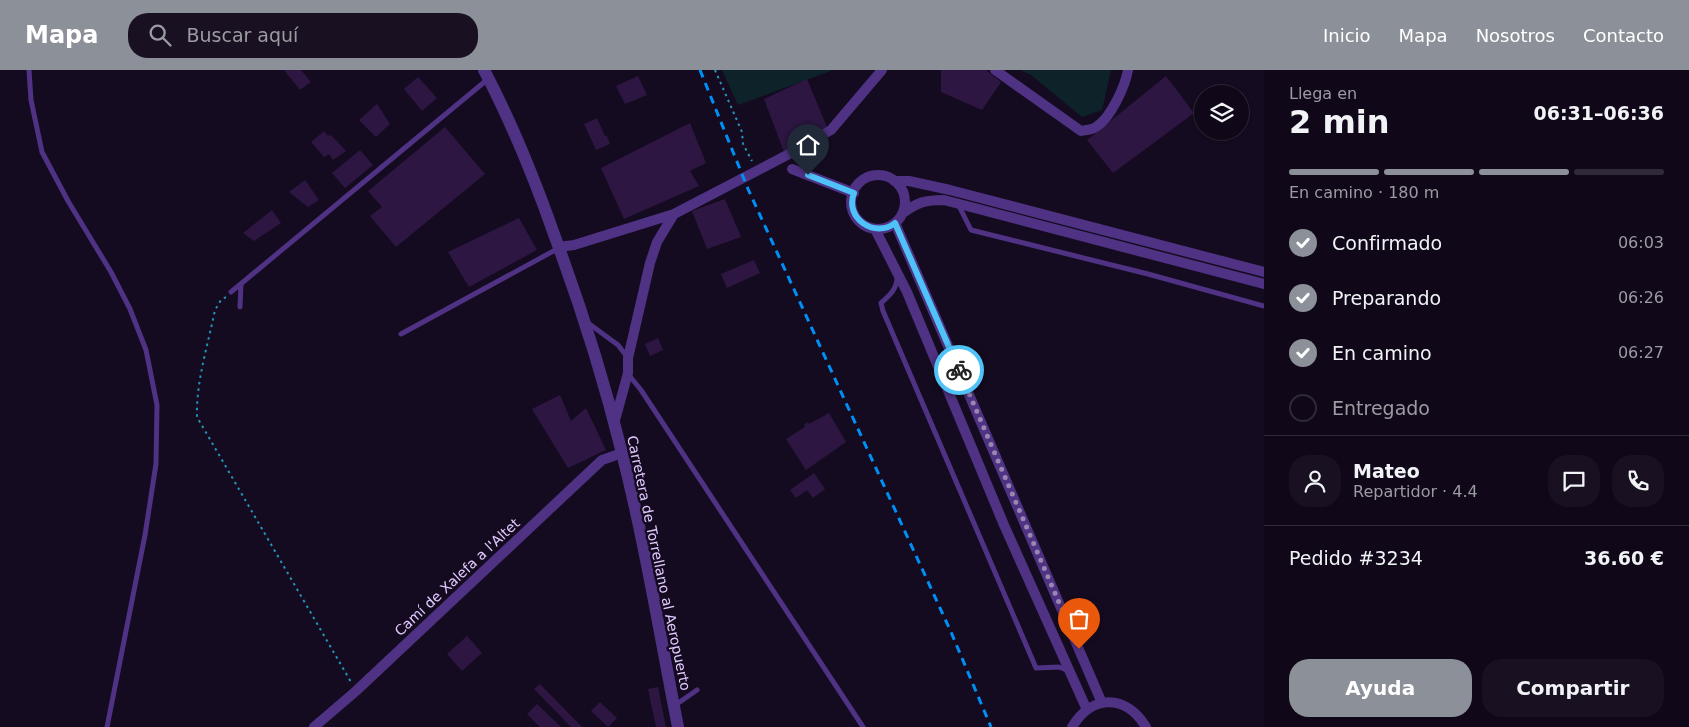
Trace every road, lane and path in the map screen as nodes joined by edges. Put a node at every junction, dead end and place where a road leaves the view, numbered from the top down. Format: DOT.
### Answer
graph roads {
  1 [pos="29,70"];
  2 [pos="715,70"];
  3 [pos="882,70"];
  4 [pos="995,70"];
  5 [pos="1128,70"];
  6 [pos="486,74"];
  7 [pos="792,168"];
  8 [pos="757,170"];
  9 [pos="894,181"];
  10 [pos="854,193"];
  11 [pos="957,204"];
  12 [pos="903,212"];
  13 [pos="674,214"];
  14 [pos="895,223"];
  15 [pos="875,229"];
  16 [pos="559,248"];
  17 [pos="1264,272"];
  18 [pos="897,273"];
  19 [pos="241,284"];
  20 [pos="1264,284"];
  21 [pos="232,292"];
  22 [pos="1264,306"];
  23 [pos="240,307"];
  24 [pos="583,320"];
  25 [pos="401,334"];
  26 [pos="628,358"];
  27 [pos="628,373"];
  28 [pos="614,424"];
  29 [pos="622,452"];
  30 [pos="1069,671"];
  31 [pos="356,690"];
  32 [pos="697,690"];
  33 [pos="1102,703"];
  34 [pos="674,706"];
  35 [pos="1086,710"];
  36 [pos="107,727"];
  37 [pos="314,727"];
  38 [pos="678,727"];
  39 [pos="863,727"];
  40 [pos="1072,727"];
  41 [pos="1146,727"];
  1 -- 36 [label="lane"];
  2 -- 8 [label="path"];
  3 -- 8 [label="street"];
  4 -- 5 [label="street"];
  6 -- 16 [label="street, Carretera de Torrellano al Aeropuerto"];
  6 -- 19 [label="lane"];
  7 -- 10 [label="street"];
  8 -- 13 [label="street"];
  9 -- 10 [label="street"];
  9 -- 12 [label="street"];
  9 -- 17 [label="street"];
  10 -- 15 [label="street"];
  11 -- 12 [label="street"];
  11 -- 20 [label="street"];
  11 -- 22 [label="lane"];
  12 -- 14 [label="street"];
  13 -- 16 [label="street"];
  13 -- 26 [label="street"];
  14 -- 15 [label="street"];
  14 -- 33 [label="street"];
  15 -- 18 [label="street"];
  16 -- 24 [label="street, Carretera de Torrellano al Aeropuerto"];
  16 -- 25 [label="lane"];
  18 -- 30 [label="street"];
  18 -- 30 [label="lane"];
  19 -- 21 [label="lane"];
  19 -- 23 [label="lane"];
  21 -- 31 [label="path"];
  24 -- 26 [label="lane"];
  24 -- 28 [label="street, Carretera de Torrellano al Aeropuerto"];
  26 -- 27 [label="street"];
  27 -- 28 [label="street"];
  27 -- 39 [label="lane"];
  28 -- 29 [label="street, Carretera de Torrellano al Aeropuerto"];
  29 -- 31 [label="street, Camí de Xalefa a l'Altet"];
  29 -- 34 [label="street, Carretera de Torrellano al Aeropuerto"];
  30 -- 35 [label="street"];
  31 -- 37 [label="street, Camí de Xalefa a l'Altet"];
  32 -- 34 [label="lane"];
  33 -- 35 [label="street"];
  33 -- 41 [label="street"];
  34 -- 38 [label="street, Carretera de Torrellano al Aeropuerto"];
  35 -- 40 [label="street"];
}
